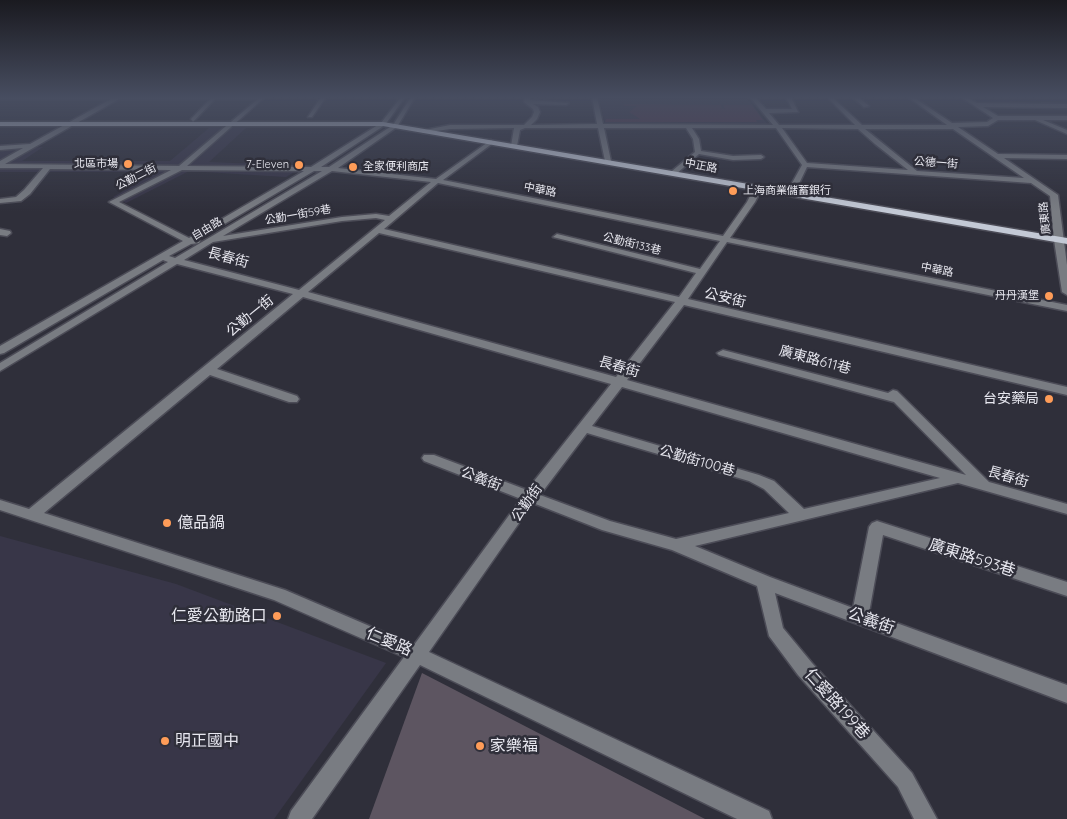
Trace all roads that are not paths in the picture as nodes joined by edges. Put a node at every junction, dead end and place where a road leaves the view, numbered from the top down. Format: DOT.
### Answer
graph roads {
  1 [pos="52,135"];
  2 [pos="218,135"];
  3 [pos="365,135"];
  4 [pos="381,135"];
  5 [pos="449,135"];
  6 [pos="517,135"];
  7 [pos="602,135"];
  8 [pos="693,135"];
  9 [pos="784,135"];
  10 [pos="870,135"];
  11 [pos="967,135"];
  12 [pos="491,142"];
  13 [pos="33,146"];
  14 [pos="514,146"];
  15 [pos="0,148"];
  16 [pos="698,152"];
  17 [pos="998,156"];
  18 [pos="761,157"];
  19 [pos="1065,158"];
  20 [pos="608,161"];
  21 [pos="0,165"];
  22 [pos="805,165"];
  23 [pos="48,167"];
  24 [pos="180,168"];
  25 [pos="311,170"];
  26 [pos="331,170"];
  27 [pos="675,173"];
  28 [pos="916,173"];
  29 [pos="1035,181"];
  30 [pos="437,182"];
  31 [pos="758,188"];
  32 [pos="790,194"];
  33 [pos="0,201"];
  34 [pos="392,218"];
  35 [pos="378,230"];
  36 [pos="557,238"];
  37 [pos="724,239"];
  38 [pos="1058,240"];
  39 [pos="189,241"];
  40 [pos="207,242"];
  41 [pos="1067,242"];
  42 [pos="161,257"];
  43 [pos="176,260"];
  44 [pos="702,272"];
  45 [pos="1067,292"];
  46 [pos="301,293"];
  47 [pos="681,302"];
  48 [pos="1067,308"];
  49 [pos="0,351"];
  50 [pos="723,353"];
  51 [pos="0,368"];
  52 [pos="208,370"];
  53 [pos="620,383"];
  54 [pos="1067,391"];
  55 [pos="293,399"];
  56 [pos="584,428"];
  57 [pos="429,458"];
  58 [pos="958,478"];
  59 [pos="984,486"];
  60 [pos="530,496"];
  61 [pos="0,505"];
  62 [pos="1067,509"];
  63 [pos="32,515"];
  64 [pos="800,515"];
  65 [pos="676,545"];
  66 [pos="764,582"];
  67 [pos="1067,589"];
  68 [pos="860,617"];
  69 [pos="416,654"];
  70 [pos="1067,694"];
  71 [pos="299,819"];
  72 [pos="761,819"];
  73 [pos="926,819"];
  1 -- 13 [label="street"];
  2 -- 24 [label="street, 公勤二街"];
  3 -- 25 [label="street, 自由路"];
  4 -- 26 [label="street, 自由路"];
  5 -- 12 [label="main road, 中正路"];
  6 -- 14 [label="street"];
  7 -- 20 [label="street"];
  8 -- 16 [label="street"];
  9 -- 22 [label="street"];
  10 -- 28 [label="street"];
  11 -- 17 [label="street, 廣東路"];
  12 -- 14 [label="main road, 中正路"];
  12 -- 30 [label="street, 公勤一街"];
  13 -- 15 [label="street"];
  13 -- 21 [label="street"];
  14 -- 20 [label="main road, 中正路"];
  16 -- 18 [label="street"];
  16 -- 27 [label="street"];
  17 -- 19 [label="street"];
  17 -- 29 [label="street, 廣東路"];
  20 -- 27 [label="main road, 中正路"];
  21 -- 23 [label="street, 中華路"];
  22 -- 28 [label="street, 公德一街"];
  22 -- 32 [label="street"];
  23 -- 24 [label="street, 中華路"];
  23 -- 33 [label="street"];
  24 -- 25 [label="street, 中華路"];
  24 -- 39 [label="street, 公勤二街"];
  25 -- 26 [label="street, 中華路"];
  25 -- 39 [label="street, 自由路"];
  26 -- 30 [label="street, 中華路"];
  26 -- 40 [label="street, 自由路"];
  27 -- 31 [label="main road, 中正路"];
  28 -- 29 [label="street, 公德一街"];
  29 -- 38 [label="street, 廣東路"];
  30 -- 34 [label="street, 公勤一街"];
  30 -- 37 [label="street, 中華路"];
  31 -- 32 [label="main road, 中正路"];
  31 -- 37 [label="street, 公勤街"];
  32 -- 38 [label="main road, 中正路"];
  34 -- 35 [label="street, 公勤一街"];
  34 -- 40 [label="street, 公勤一街59巷"];
  35 -- 46 [label="street, 公勤一街"];
  35 -- 47 [label="street, 公安街"];
  36 -- 44 [label="street, 公勤街133巷"];
  37 -- 44 [label="street, 公勤街"];
  37 -- 48 [label="street, 中華路"];
  38 -- 41 [label="main road, 中正路"];
  38 -- 45 [label="street, 廣東路"];
  39 -- 40 [label="street"];
  39 -- 42 [label="street, 自由路"];
  40 -- 43 [label="street, 自由路"];
  42 -- 43 [label="street, 長春街"];
  42 -- 49 [label="street, 自由路"];
  43 -- 46 [label="street, 長春街"];
  43 -- 51 [label="street, 自由路"];
  44 -- 47 [label="street, 公勤街"];
  46 -- 52 [label="street, 公勤一街"];
  46 -- 53 [label="street, 長春街"];
  47 -- 53 [label="street, 公勤街"];
  47 -- 54 [label="street, 公安街"];
  50 -- 59 [label="street, 廣東路611巷"];
  52 -- 55 [label="street"];
  52 -- 63 [label="street, 公勤一街"];
  53 -- 56 [label="street, 公勤街"];
  53 -- 58 [label="street, 長春街"];
  56 -- 60 [label="street, 公勤街"];
  56 -- 64 [label="street, 公勤街100巷"];
  57 -- 60 [label="street, 公義街"];
  58 -- 59 [label="street, 長春街"];
  58 -- 64 [label="street, 公義街"];
  59 -- 62 [label="street, 長春街"];
  60 -- 65 [label="street, 公義街"];
  60 -- 69 [label="street, 公勤街"];
  61 -- 63 [label="street, 仁愛路"];
  63 -- 69 [label="street, 仁愛路"];
  64 -- 65 [label="street, 公義街"];
  65 -- 66 [label="street, 公義街"];
  66 -- 68 [label="street, 公義街"];
  66 -- 73 [label="street, 仁愛路199巷"];
  67 -- 68 [label="street, 廣東路593巷"];
  68 -- 70 [label="street, 公義街"];
  69 -- 71 [label="street, 公勤街"];
  69 -- 72 [label="street, 仁愛路"];
}
